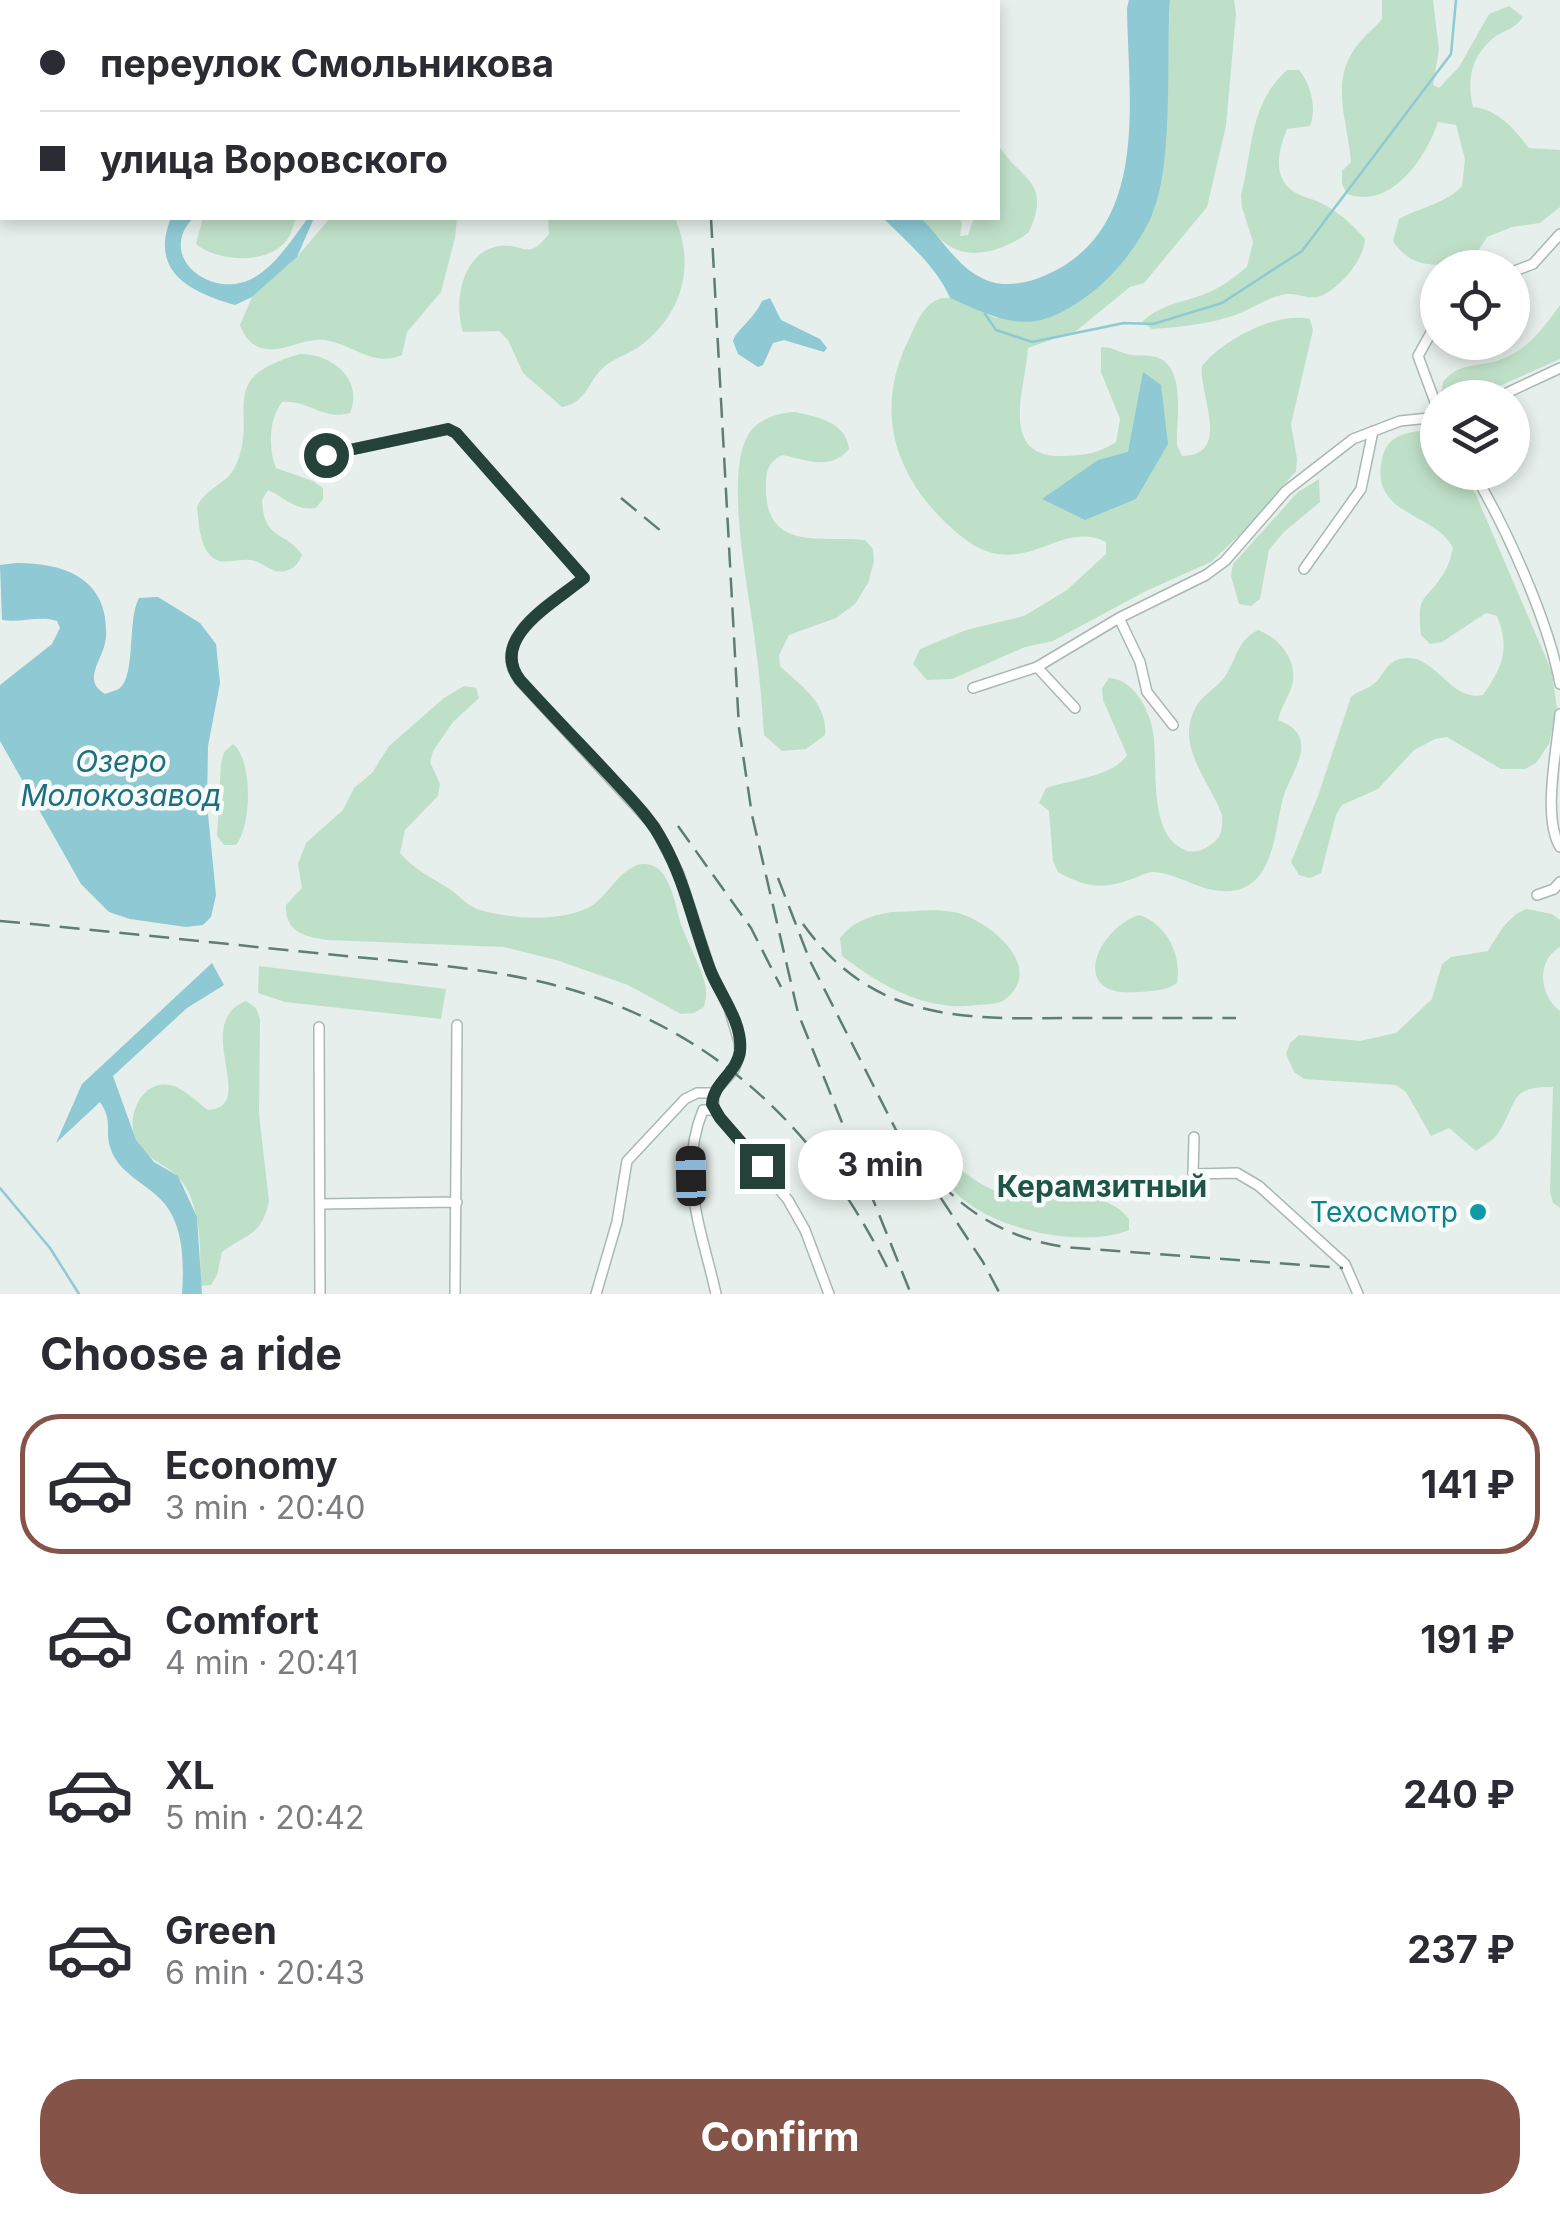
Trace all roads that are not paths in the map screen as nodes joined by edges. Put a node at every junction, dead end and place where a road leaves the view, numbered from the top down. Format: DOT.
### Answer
graph roads {
  1 [pos="1560,234"];
  2 [pos="1530,265"];
  3 [pos="1420,352"];
  4 [pos="1560,368"];
  5 [pos="1426,380"];
  6 [pos="1530,382"];
  7 [pos="1420,417"];
  8 [pos="1373,431"];
  9 [pos="326,455"];
  10 [pos="1484,490"];
  11 [pos="1304,569"];
  12 [pos="1119,618"];
  13 [pos="1037,667"];
  14 [pos="1560,684"];
  15 [pos="973,688"];
  16 [pos="1075,708"];
  17 [pos="1560,714"];
  18 [pos="1173,725"];
  19 [pos="1560,847"];
  20 [pos="1560,882"];
  21 [pos="1537,895"];
  22 [pos="457,1025"];
  23 [pos="319,1027"];
  24 [pos="713,1093"];
  25 [pos="714,1110"];
  26 [pos="1194,1137"];
  27 [pos="456,1202"];
  28 [pos="320,1204"];
  29 [pos="320,1294"];
  30 [pos="455,1294"];
  31 [pos="596,1294"];
  32 [pos="716,1294"];
  33 [pos="829,1294"];
  34 [pos="1358,1294"];
  1 -- 2 [label="street"];
  3 -- 5 [label="street"];
  4 -- 6 [label="street"];
  7 -- 8 [label="street"];
  8 -- 11 [label="street"];
  8 -- 12 [label="street"];
  9 -- 24 [label="street"];
  10 -- 14 [label="street"];
  12 -- 13 [label="street"];
  12 -- 18 [label="street"];
  13 -- 15 [label="street"];
  13 -- 16 [label="street"];
  17 -- 19 [label="street"];
  20 -- 21 [label="street"];
  22 -- 27 [label="street"];
  23 -- 28 [label="street"];
  24 -- 25 [label="street"];
  24 -- 31 [label="street"];
  25 -- 32 [label="street"];
  25 -- 33 [label="street"];
  26 -- 34 [label="street"];
  27 -- 28 [label="street"];
  27 -- 30 [label="street"];
  28 -- 29 [label="street"];
}
